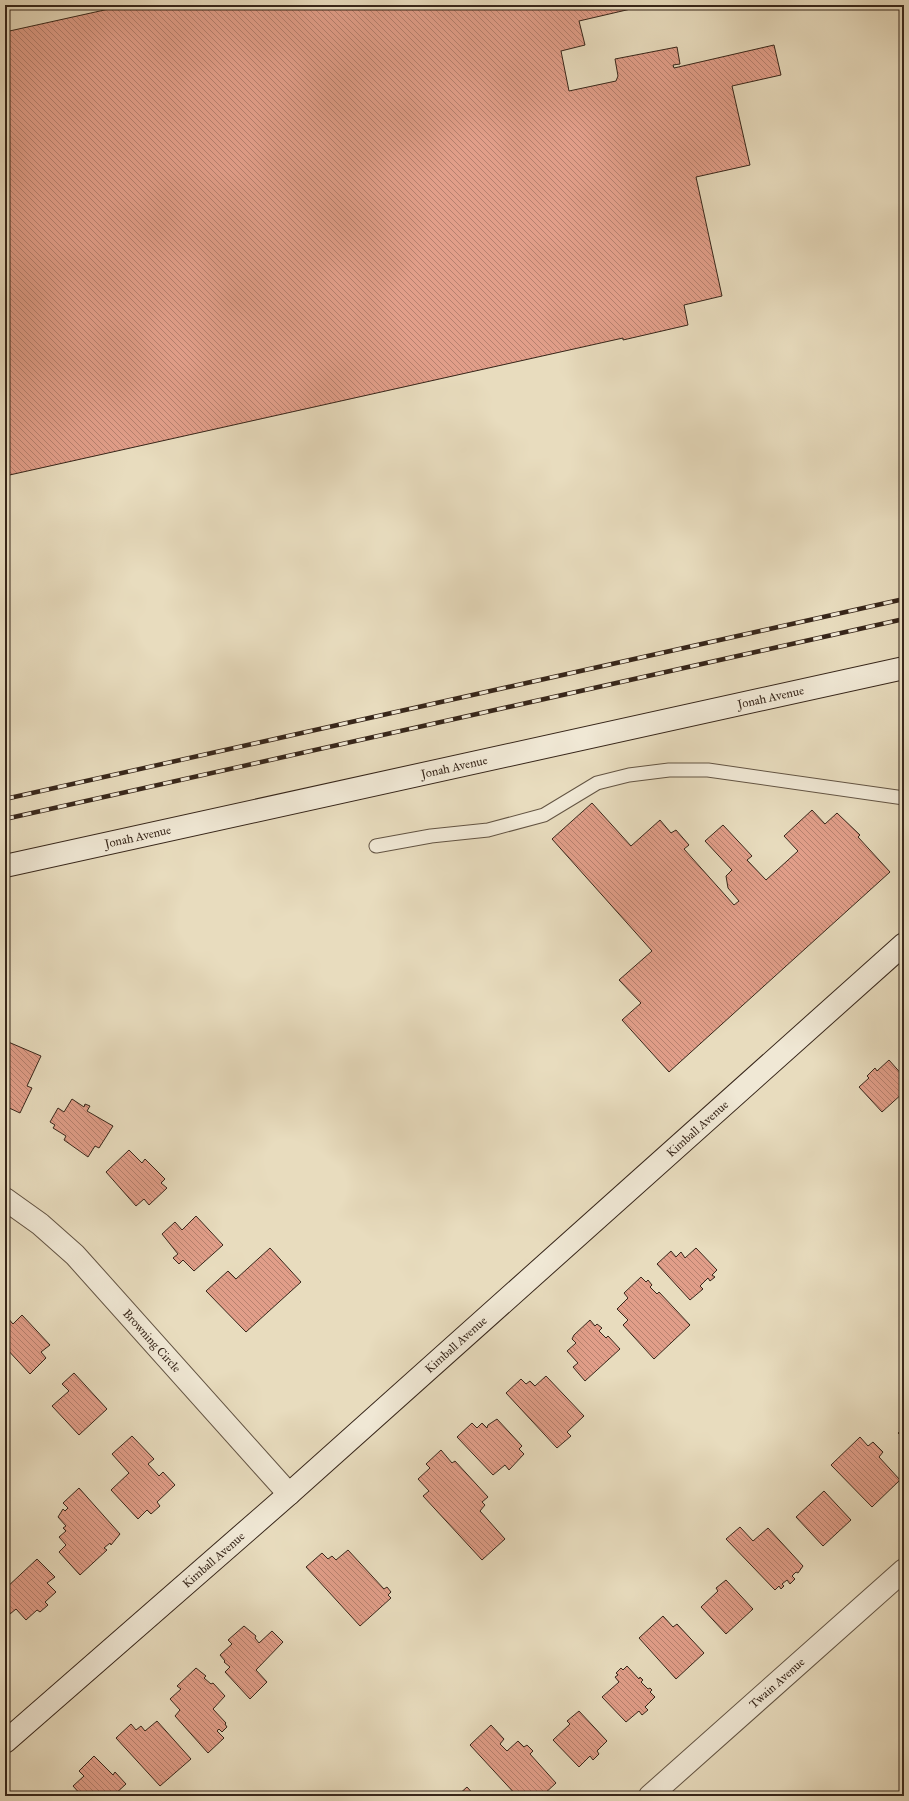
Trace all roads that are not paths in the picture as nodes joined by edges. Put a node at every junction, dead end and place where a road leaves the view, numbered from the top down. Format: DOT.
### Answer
graph roads {
  1 [pos="904,668"];
  2 [pos="904,798"];
  3 [pos="376,846"];
  4 [pos="5,866"];
  5 [pos="904,944"];
  6 [pos="5,1199"];
  7 [pos="289,1494"];
  8 [pos="904,1570"];
  9 [pos="5,1742"];
  10 [pos="650,1796"];
  1 -- 4 [label="street, Jonah Avenue"];
  2 -- 3 [label="lane"];
  5 -- 7 [label="street, Kimball Avenue"];
  6 -- 7 [label="street, Browning Circle"];
  7 -- 9 [label="street, Kimball Avenue"];
  8 -- 10 [label="street, Twain Avenue"];
}
